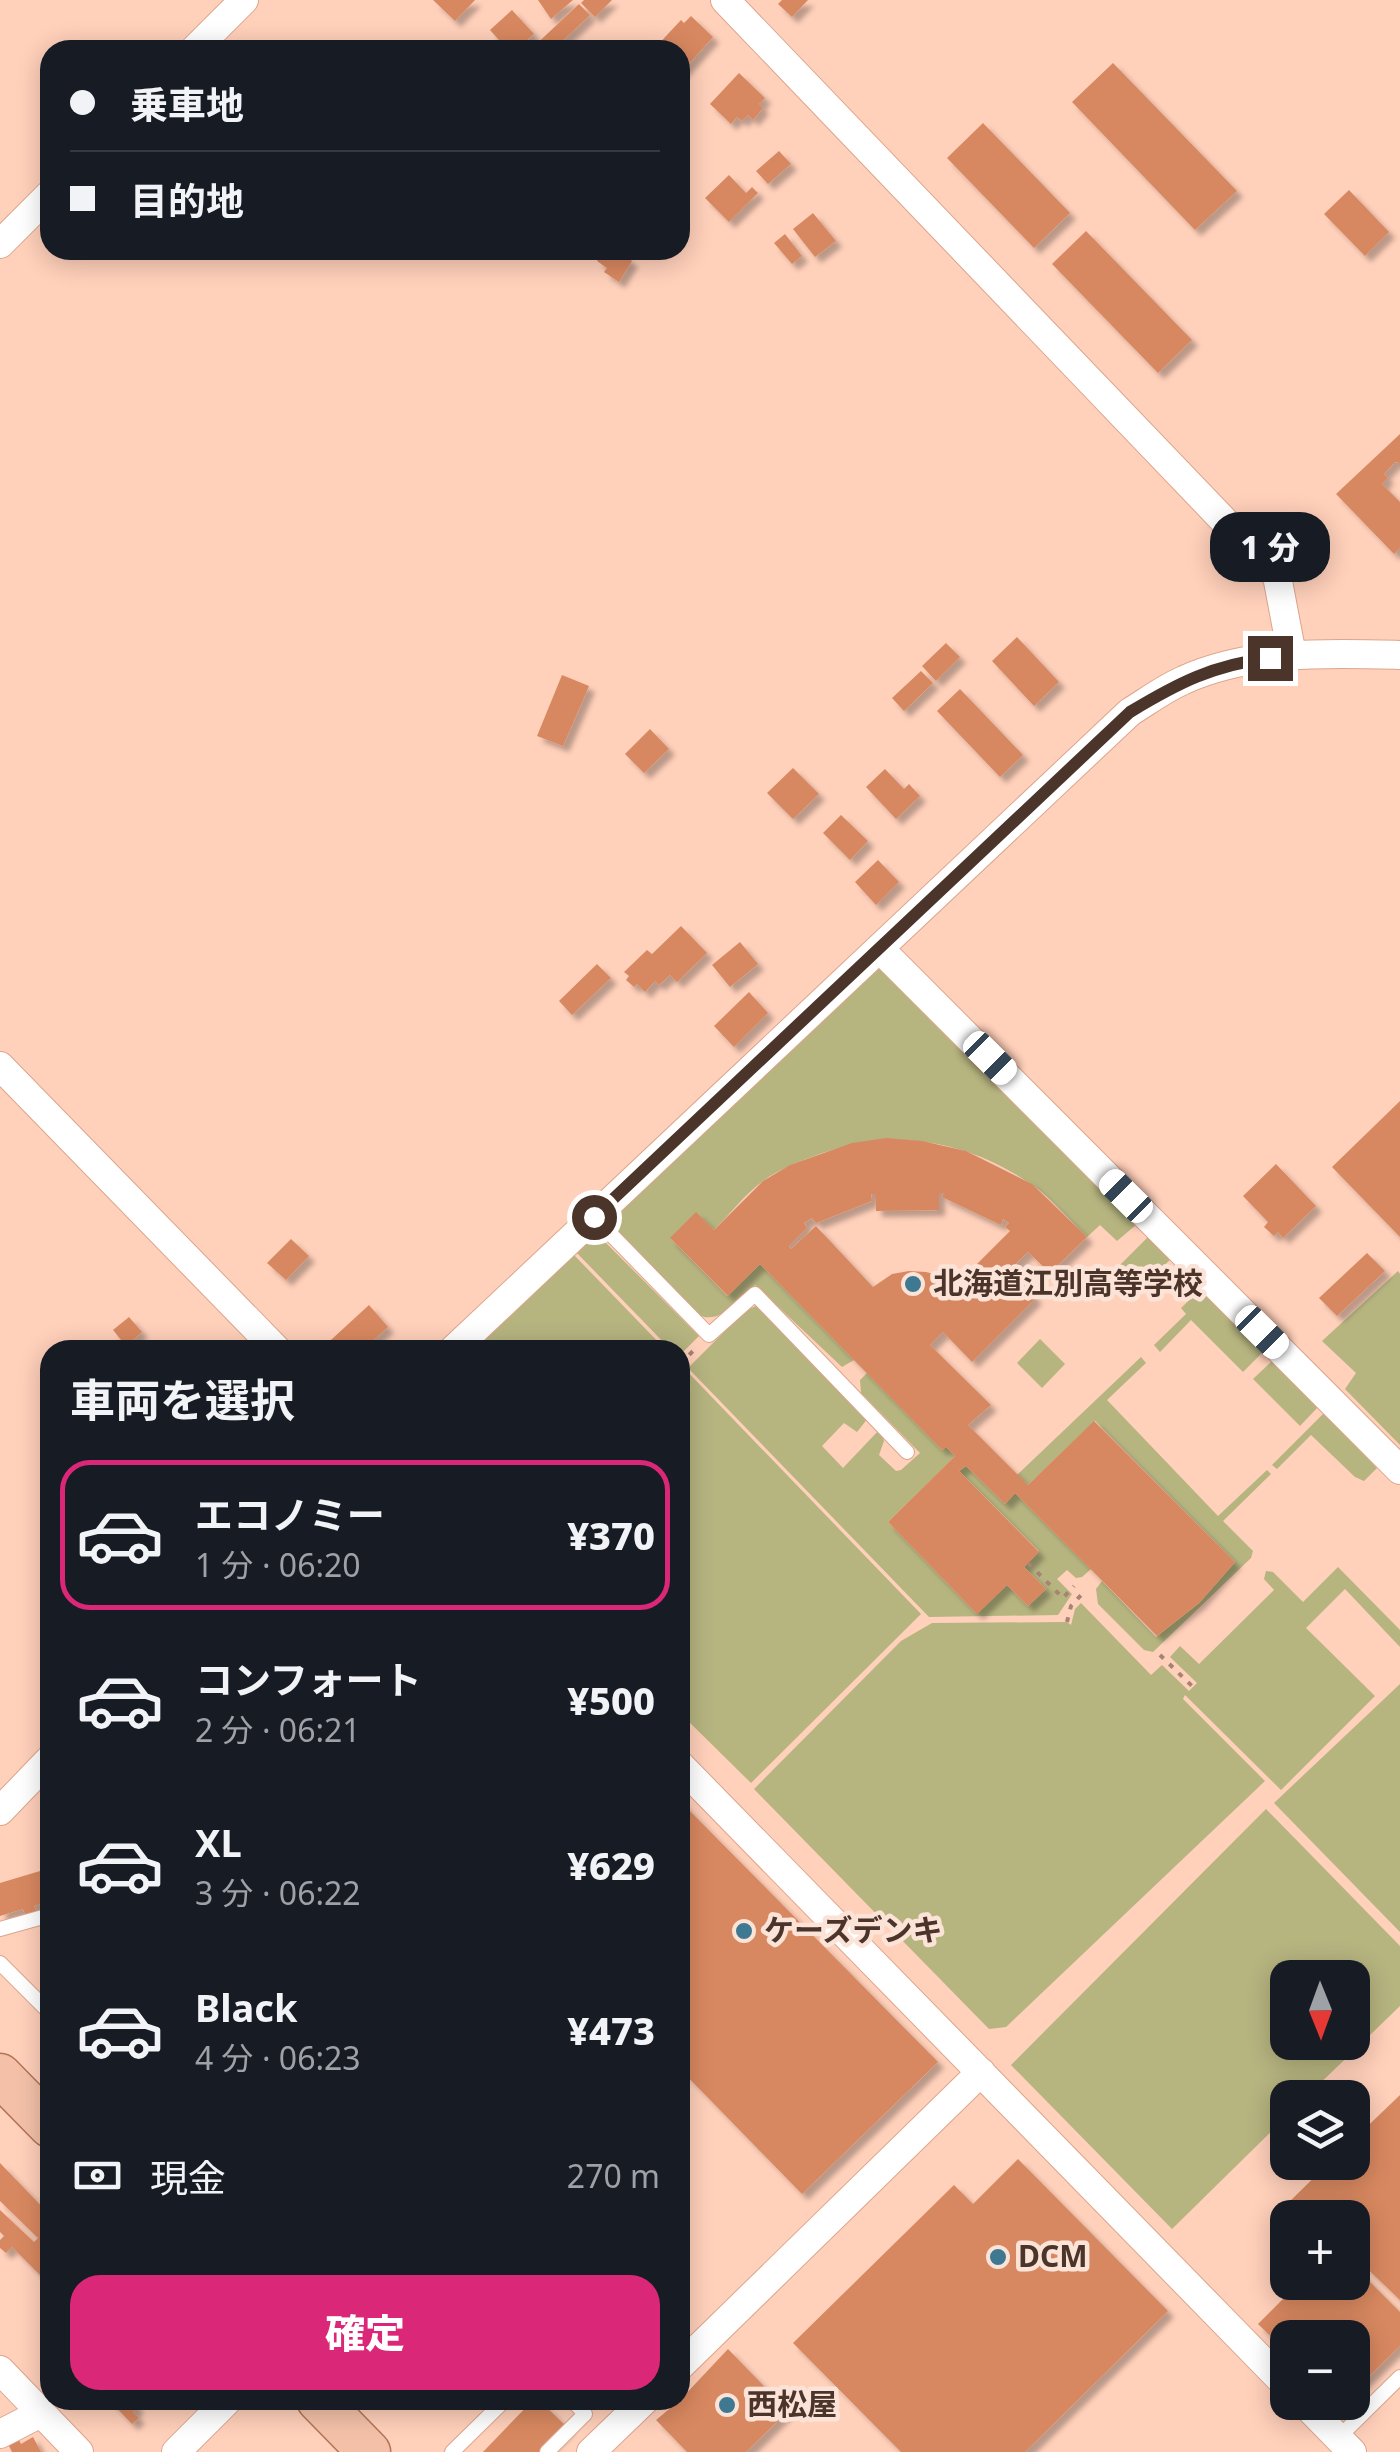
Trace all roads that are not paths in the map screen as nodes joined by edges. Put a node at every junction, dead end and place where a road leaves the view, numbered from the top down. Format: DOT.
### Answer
graph roads {
  1 [pos="244,0"];
  2 [pos="725,0"];
  3 [pos="204,40"];
  4 [pos="40,204"];
  5 [pos="0,244"];
  6 [pos="1292,655"];
  7 [pos="1400,655"];
  8 [pos="880,949"];
  9 [pos="0,1066"];
  10 [pos="594,1217"];
  11 [pos="267,1340"];
  12 [pos="464,1340"];
  13 [pos="907,1452"];
  14 [pos="1400,1470"];
  15 [pos="40,1769"];
  16 [pos="690,1775"];
  17 [pos="0,1811"];
  18 [pos="40,1918"];
  19 [pos="0,1930"];
  20 [pos="0,1962"];
  21 [pos="40,2002"];
  22 [pos="981,2072"];
  23 [pos="0,2075"];
  24 [pos="40,2112"];
  25 [pos="690,2356"];
  26 [pos="1270,2369"];
  27 [pos="0,2370"];
  28 [pos="1400,2377"];
  29 [pos="218,2410"];
  30 [pos="328,2410"];
  31 [pos="496,2410"];
  32 [pos="582,2410"];
  33 [pos="635,2410"];
  34 [pos="42,2413"];
  35 [pos="1320,2420"];
  36 [pos="0,2434"];
  37 [pos="1344,2445"];
  38 [pos="458,2450"];
  39 [pos="79,2452"];
  40 [pos="176,2452"];
  41 [pos="369,2452"];
  42 [pos="547,2452"];
  43 [pos="591,2452"];
  1 -- 3 [label="street"];
  2 -- 6 [label="street"];
  4 -- 5 [label="street"];
  6 -- 7 [label="street"];
  6 -- 8 [label="street"];
  8 -- 10 [label="street"];
  8 -- 14 [label="street"];
  9 -- 11 [label="street"];
  10 -- 12 [label="street"];
  10 -- 13 [label="lane"];
  15 -- 17 [label="street"];
  16 -- 22 [label="street"];
  18 -- 19 [label="lane"];
  20 -- 21 [label="lane"];
  22 -- 25 [label="street"];
  22 -- 26 [label="street"];
  23 -- 24 [label="main road"];
  27 -- 34 [label="street"];
  28 -- 37 [label="lane"];
  29 -- 40 [label="street"];
  30 -- 41 [label="main road"];
  31 -- 38 [label="lane"];
  32 -- 42 [label="lane"];
  33 -- 43 [label="street"];
  34 -- 36 [label="street"];
  34 -- 39 [label="street"];
  35 -- 37 [label="street"];
}
